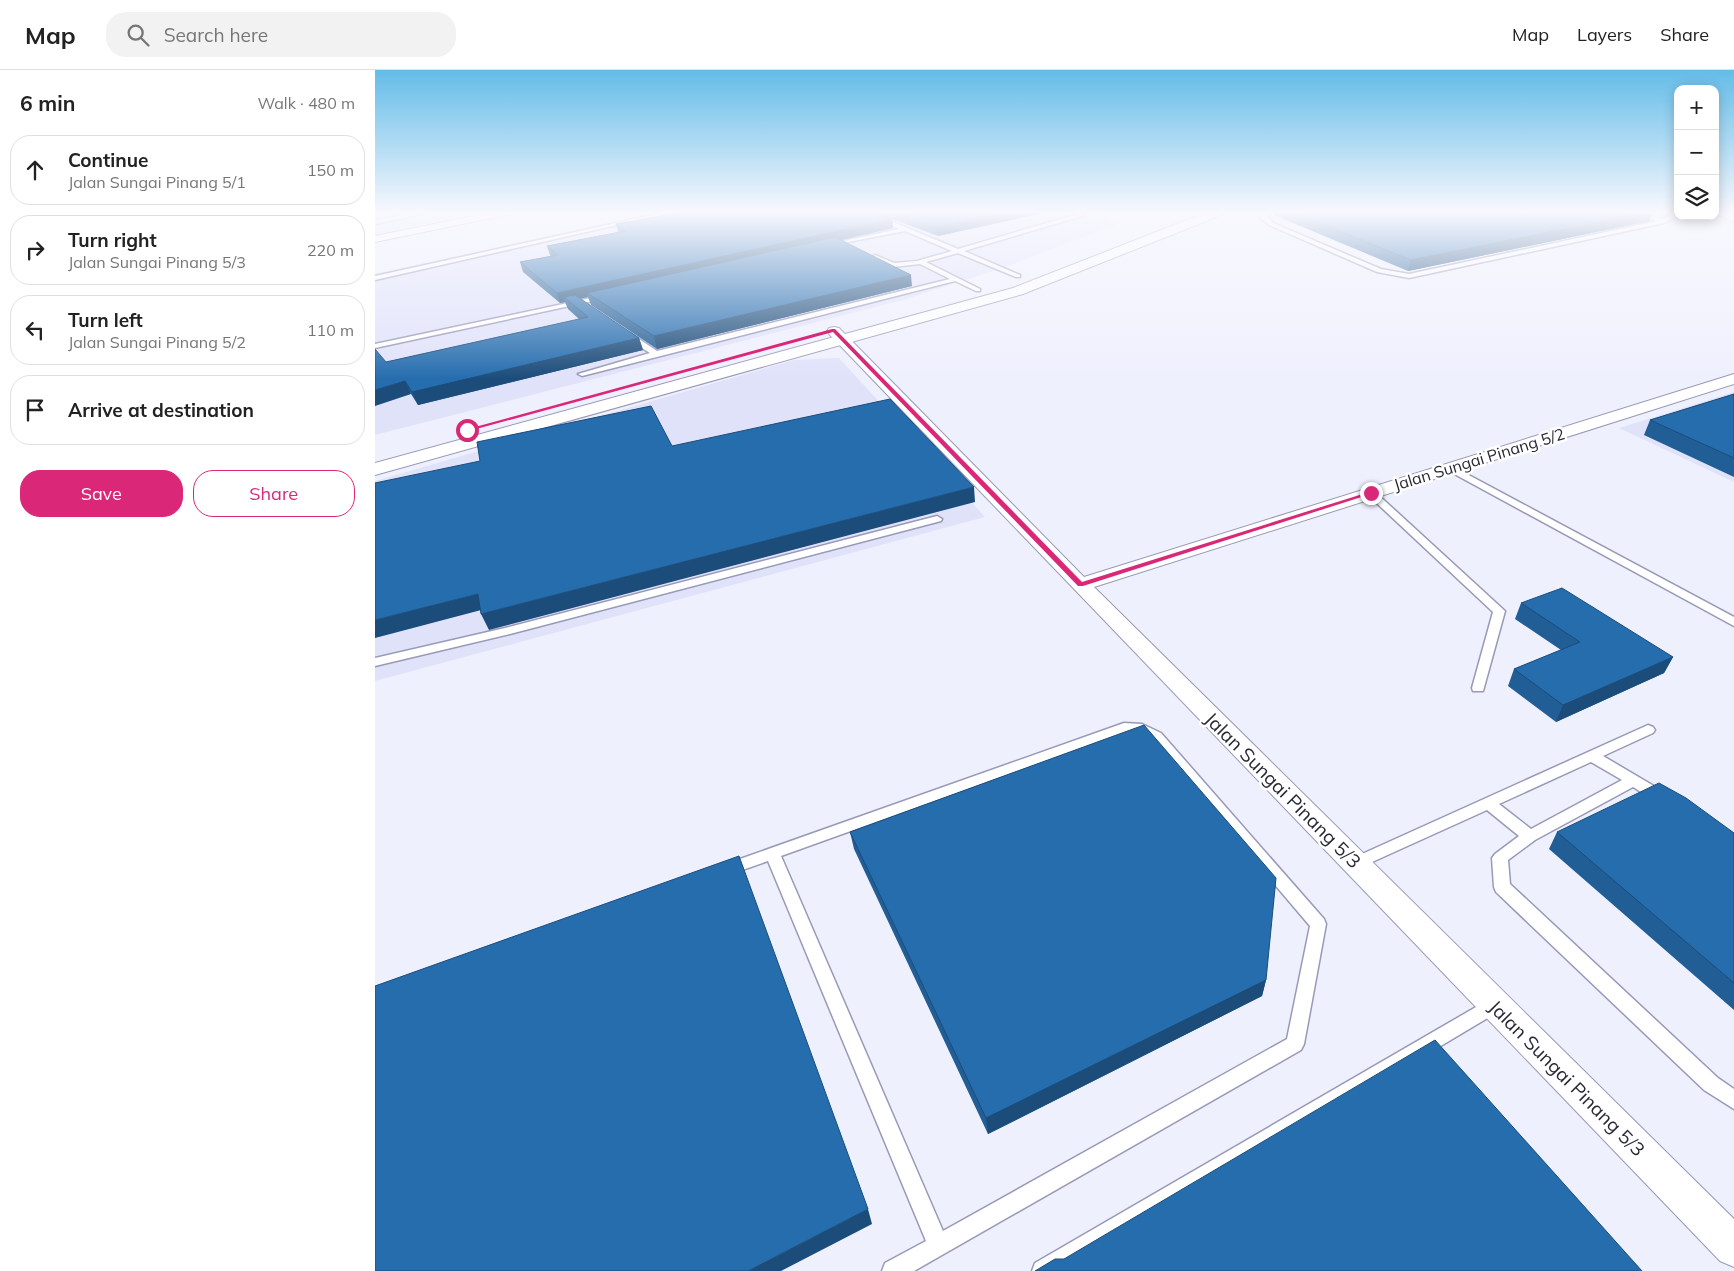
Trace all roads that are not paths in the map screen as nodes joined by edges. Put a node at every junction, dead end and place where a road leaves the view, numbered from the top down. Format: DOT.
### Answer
graph roads {
  1 [pos="423,267"];
  2 [pos="932,267"];
  3 [pos="996,267"];
  4 [pos="1042,267"];
  5 [pos="1077,267"];
  6 [pos="1370,267"];
  7 [pos="1457,267"];
  8 [pos="1018,276"];
  9 [pos="375,278"];
  10 [pos="955,278"];
  11 [pos="978,290"];
  12 [pos="617,294"];
  13 [pos="579,302"];
  14 [pos="587,308"];
  15 [pos="618,328"];
  16 [pos="838,335"];
  17 [pos="375,346"];
  18 [pos="656,354"];
  19 [pos="582,374"];
  20 [pos="1734,379"];
  21 [pos="375,455"];
  22 [pos="1450,468"];
  23 [pos="375,469"];
  24 [pos="1371,493"];
  25 [pos="937,519"];
  26 [pos="1080,585"];
  27 [pos="1734,622"];
  28 [pos="375,662"];
  29 [pos="1478,688"];
  30 [pos="1648,730"];
  31 [pos="1591,755"];
  32 [pos="1632,781"];
  33 [pos="1489,803"];
  34 [pos="1671,803"];
  35 [pos="1530,836"];
  36 [pos="773,854"];
  37 [pos="1355,863"];
  38 [pos="716,874"];
  39 [pos="1495,1004"];
  40 [pos="1433,1041"];
  41 [pos="1446,1056"];
  42 [pos="1734,1100"];
  43 [pos="938,1245"];
  44 [pos="1734,1247"];
  45 [pos="893,1271"];
  46 [pos="1043,1271"];
  1 -- 9 [label="lane"];
  2 -- 10 [label="lane"];
  3 -- 8 [label="lane"];
  4 -- 8 [label="street"];
  5 -- 16 [label="street"];
  6 -- 7 [label="lane"];
  8 -- 11 [label="street"];
  10 -- 11 [label="lane"];
  10 -- 18 [label="lane"];
  11 -- 16 [label="street"];
  12 -- 13 [label="lane"];
  13 -- 14 [label="lane"];
  13 -- 17 [label="lane"];
  15 -- 18 [label="lane"];
  16 -- 21 [label="street"];
  16 -- 23 [label="street"];
  16 -- 26 [label="street, Jalan Sungai Pinang 5/3"];
  18 -- 19 [label="lane"];
  20 -- 22 [label="street, Jalan Sungai Pinang 5/2"];
  22 -- 24 [label="street, Jalan Sungai Pinang 5/2"];
  22 -- 27 [label="lane"];
  24 -- 26 [label="street, Jalan Sungai Pinang 5/2"];
  24 -- 29 [label="lane"];
  25 -- 28 [label="lane"];
  26 -- 37 [label="street, Jalan Sungai Pinang 5/3"];
  30 -- 31 [label="lane"];
  31 -- 32 [label="lane"];
  31 -- 33 [label="lane"];
  32 -- 34 [label="lane"];
  32 -- 35 [label="lane"];
  33 -- 35 [label="lane"];
  33 -- 37 [label="lane"];
  35 -- 42 [label="lane"];
  36 -- 38 [label="lane"];
  36 -- 43 [label="lane"];
  36 -- 43 [label="lane"];
  37 -- 39 [label="street, Jalan Sungai Pinang 5/3"];
  39 -- 40 [label="lane"];
  39 -- 44 [label="street, Jalan Sungai Pinang 5/3"];
  40 -- 41 [label="lane"];
  40 -- 46 [label="lane"];
  43 -- 45 [label="lane"];
}
